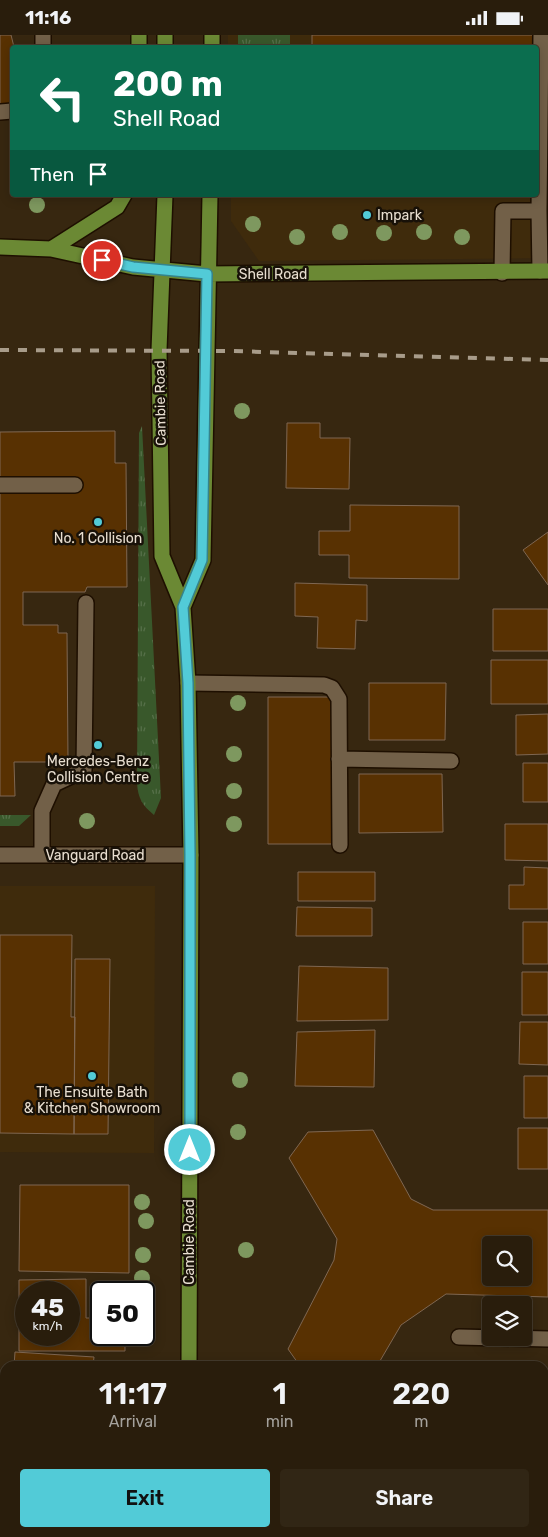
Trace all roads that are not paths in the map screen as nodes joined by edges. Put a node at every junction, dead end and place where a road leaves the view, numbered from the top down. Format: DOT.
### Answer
graph roads {
  1 [pos="541,35"];
  2 [pos="123,197"];
  3 [pos="165,197"];
  4 [pos="210,197"];
  5 [pos="539,211"];
  6 [pos="0,247"];
  7 [pos="51,249"];
  8 [pos="163,271"];
  9 [pos="544,271"];
  10 [pos="502,273"];
  11 [pos="207,274"];
  12 [pos="0,485"];
  13 [pos="75,485"];
  14 [pos="86,603"];
  15 [pos="183,607"];
  16 [pos="188,683"];
  17 [pos="339,759"];
  18 [pos="451,761"];
  19 [pos="340,845"];
  20 [pos="0,855"];
  21 [pos="42,855"];
  22 [pos="190,855"];
  23 [pos="459,1337"];
  24 [pos="548,1339"];
  25 [pos="189,1361"];
  1 -- 5 [label="street"];
  2 -- 7 [label="main road"];
  3 -- 8 [label="main road, Cambie Road"];
  4 -- 11 [label="main road, Cambie Road"];
  5 -- 9 [label="street"];
  5 -- 10 [label="street"];
  6 -- 7 [label="main road, Shell Road"];
  7 -- 8 [label="main road, Shell Road"];
  8 -- 11 [label="main road, Shell Road"];
  8 -- 15 [label="main road, Cambie Road"];
  9 -- 10 [label="main road, Shell Road"];
  10 -- 11 [label="main road, Shell Road"];
  11 -- 15 [label="main road, Cambie Road"];
  12 -- 13 [label="street"];
  14 -- 21 [label="street"];
  15 -- 16 [label="main road, Cambie Road"];
  16 -- 17 [label="street"];
  16 -- 22 [label="main road, Cambie Road"];
  17 -- 18 [label="street"];
  17 -- 19 [label="street"];
  20 -- 21 [label="street, Vanguard Road"];
  21 -- 22 [label="street, Vanguard Road"];
  22 -- 25 [label="main road, Cambie Road"];
  23 -- 24 [label="street"];
}
